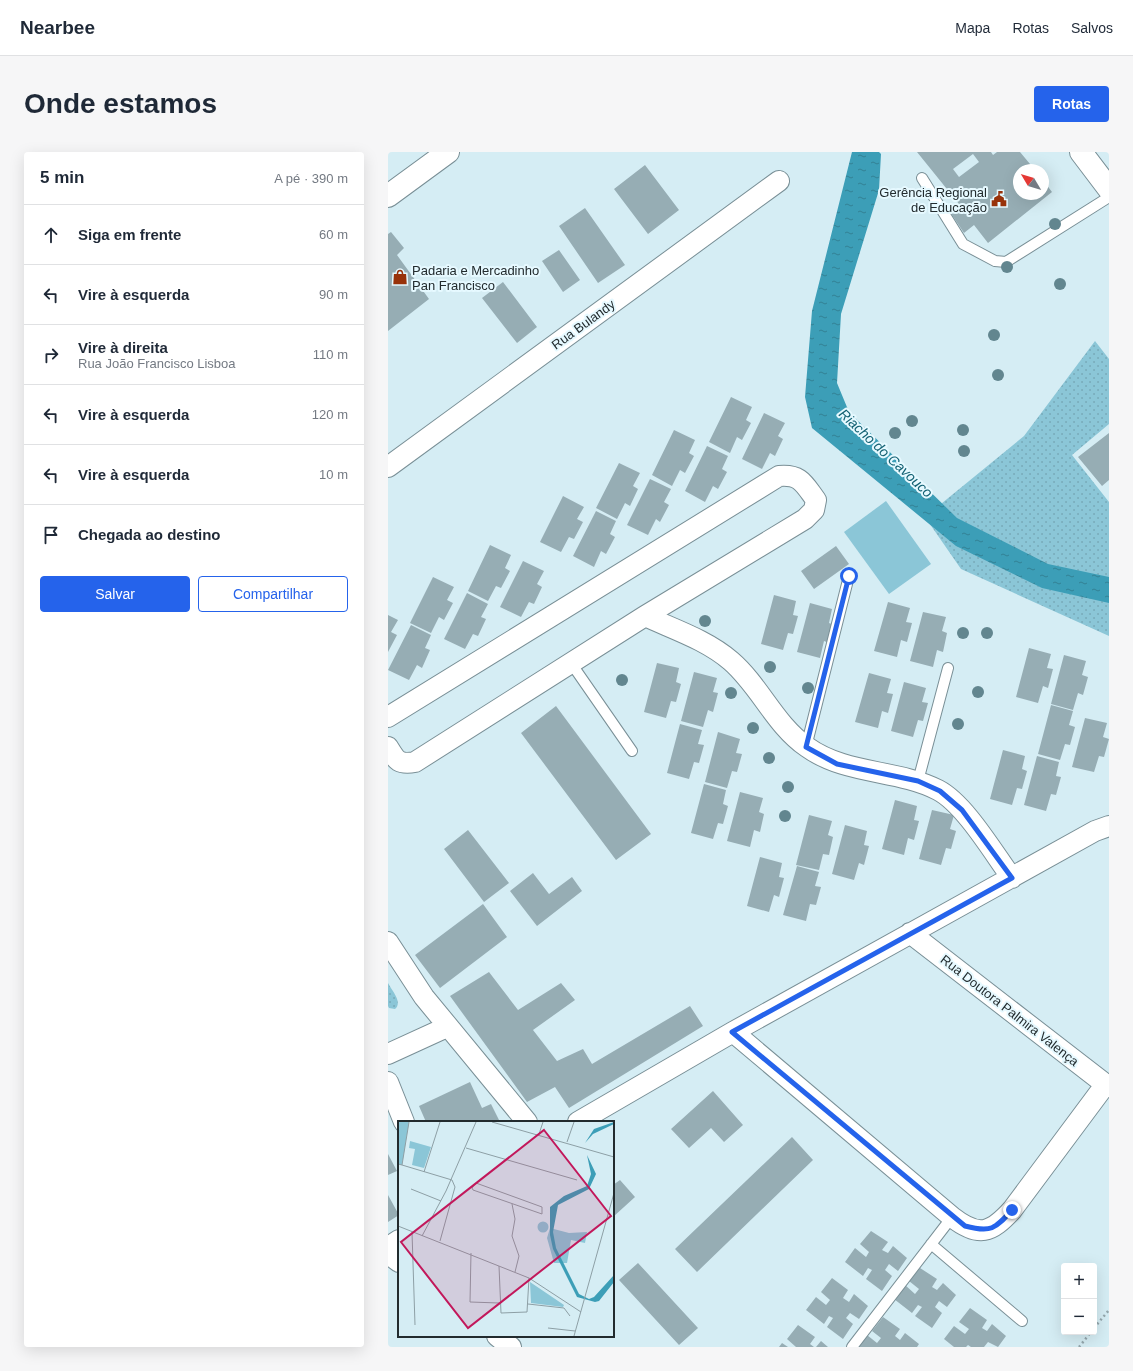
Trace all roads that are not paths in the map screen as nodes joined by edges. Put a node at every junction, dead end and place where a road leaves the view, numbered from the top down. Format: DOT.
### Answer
graph roads {
  1 [pos="448,152"];
  2 [pos="1081,152"];
  3 [pos="922,178"];
  4 [pos="779,181"];
  5 [pos="1109,189"];
  6 [pos="389,195"];
  7 [pos="1109,197"];
  8 [pos="388,467"];
  9 [pos="849,576"];
  10 [pos="645,616"];
  11 [pos="571,663"];
  12 [pos="948,668"];
  13 [pos="388,717"];
  14 [pos="388,747"];
  15 [pos="806,747"];
  16 [pos="632,751"];
  17 [pos="918,781"];
  18 [pos="1104,833"];
  19 [pos="1012,878"];
  20 [pos="910,933"];
  21 [pos="388,942"];
  22 [pos="447,1027"];
  23 [pos="732,1032"];
  24 [pos="388,1054"];
  25 [pos="388,1082"];
  26 [pos="1107,1086"];
  27 [pos="404,1121"];
  28 [pos="526,1121"];
  29 [pos="580,1121"];
  30 [pos="952,1217"];
  31 [pos="398,1241"];
  32 [pos="931,1244"];
  33 [pos="388,1247"];
  34 [pos="388,1254"];
  35 [pos="398,1261"];
  36 [pos="1022,1321"];
  37 [pos="498,1337"];
  38 [pos="511,1347"];
  39 [pos="852,1347"];
  1 -- 6 [label="street"];
  2 -- 5 [label="street"];
  3 -- 7 [label="lane"];
  4 -- 8 [label="street, Rua Bulandy"];
  9 -- 15 [label="lane"];
  10 -- 11 [label="street"];
  10 -- 13 [label="street"];
  10 -- 15 [label="street"];
  11 -- 14 [label="street"];
  11 -- 16 [label="lane"];
  12 -- 17 [label="lane"];
  15 -- 17 [label="street"];
  17 -- 19 [label="street"];
  18 -- 19 [label="street"];
  19 -- 20 [label="street"];
  20 -- 23 [label="street"];
  20 -- 26 [label="street, Rua Doutora Palmira Valença"];
  21 -- 22 [label="street"];
  22 -- 24 [label="street"];
  22 -- 28 [label="street"];
  23 -- 29 [label="street"];
  23 -- 30 [label="street"];
  25 -- 27 [label="street"];
  26 -- 30 [label="street"];
  30 -- 32 [label="lane"];
  31 -- 33 [label="street"];
  32 -- 36 [label="lane"];
  32 -- 39 [label="lane"];
  34 -- 35 [label="street"];
  37 -- 38 [label="street"];
}
